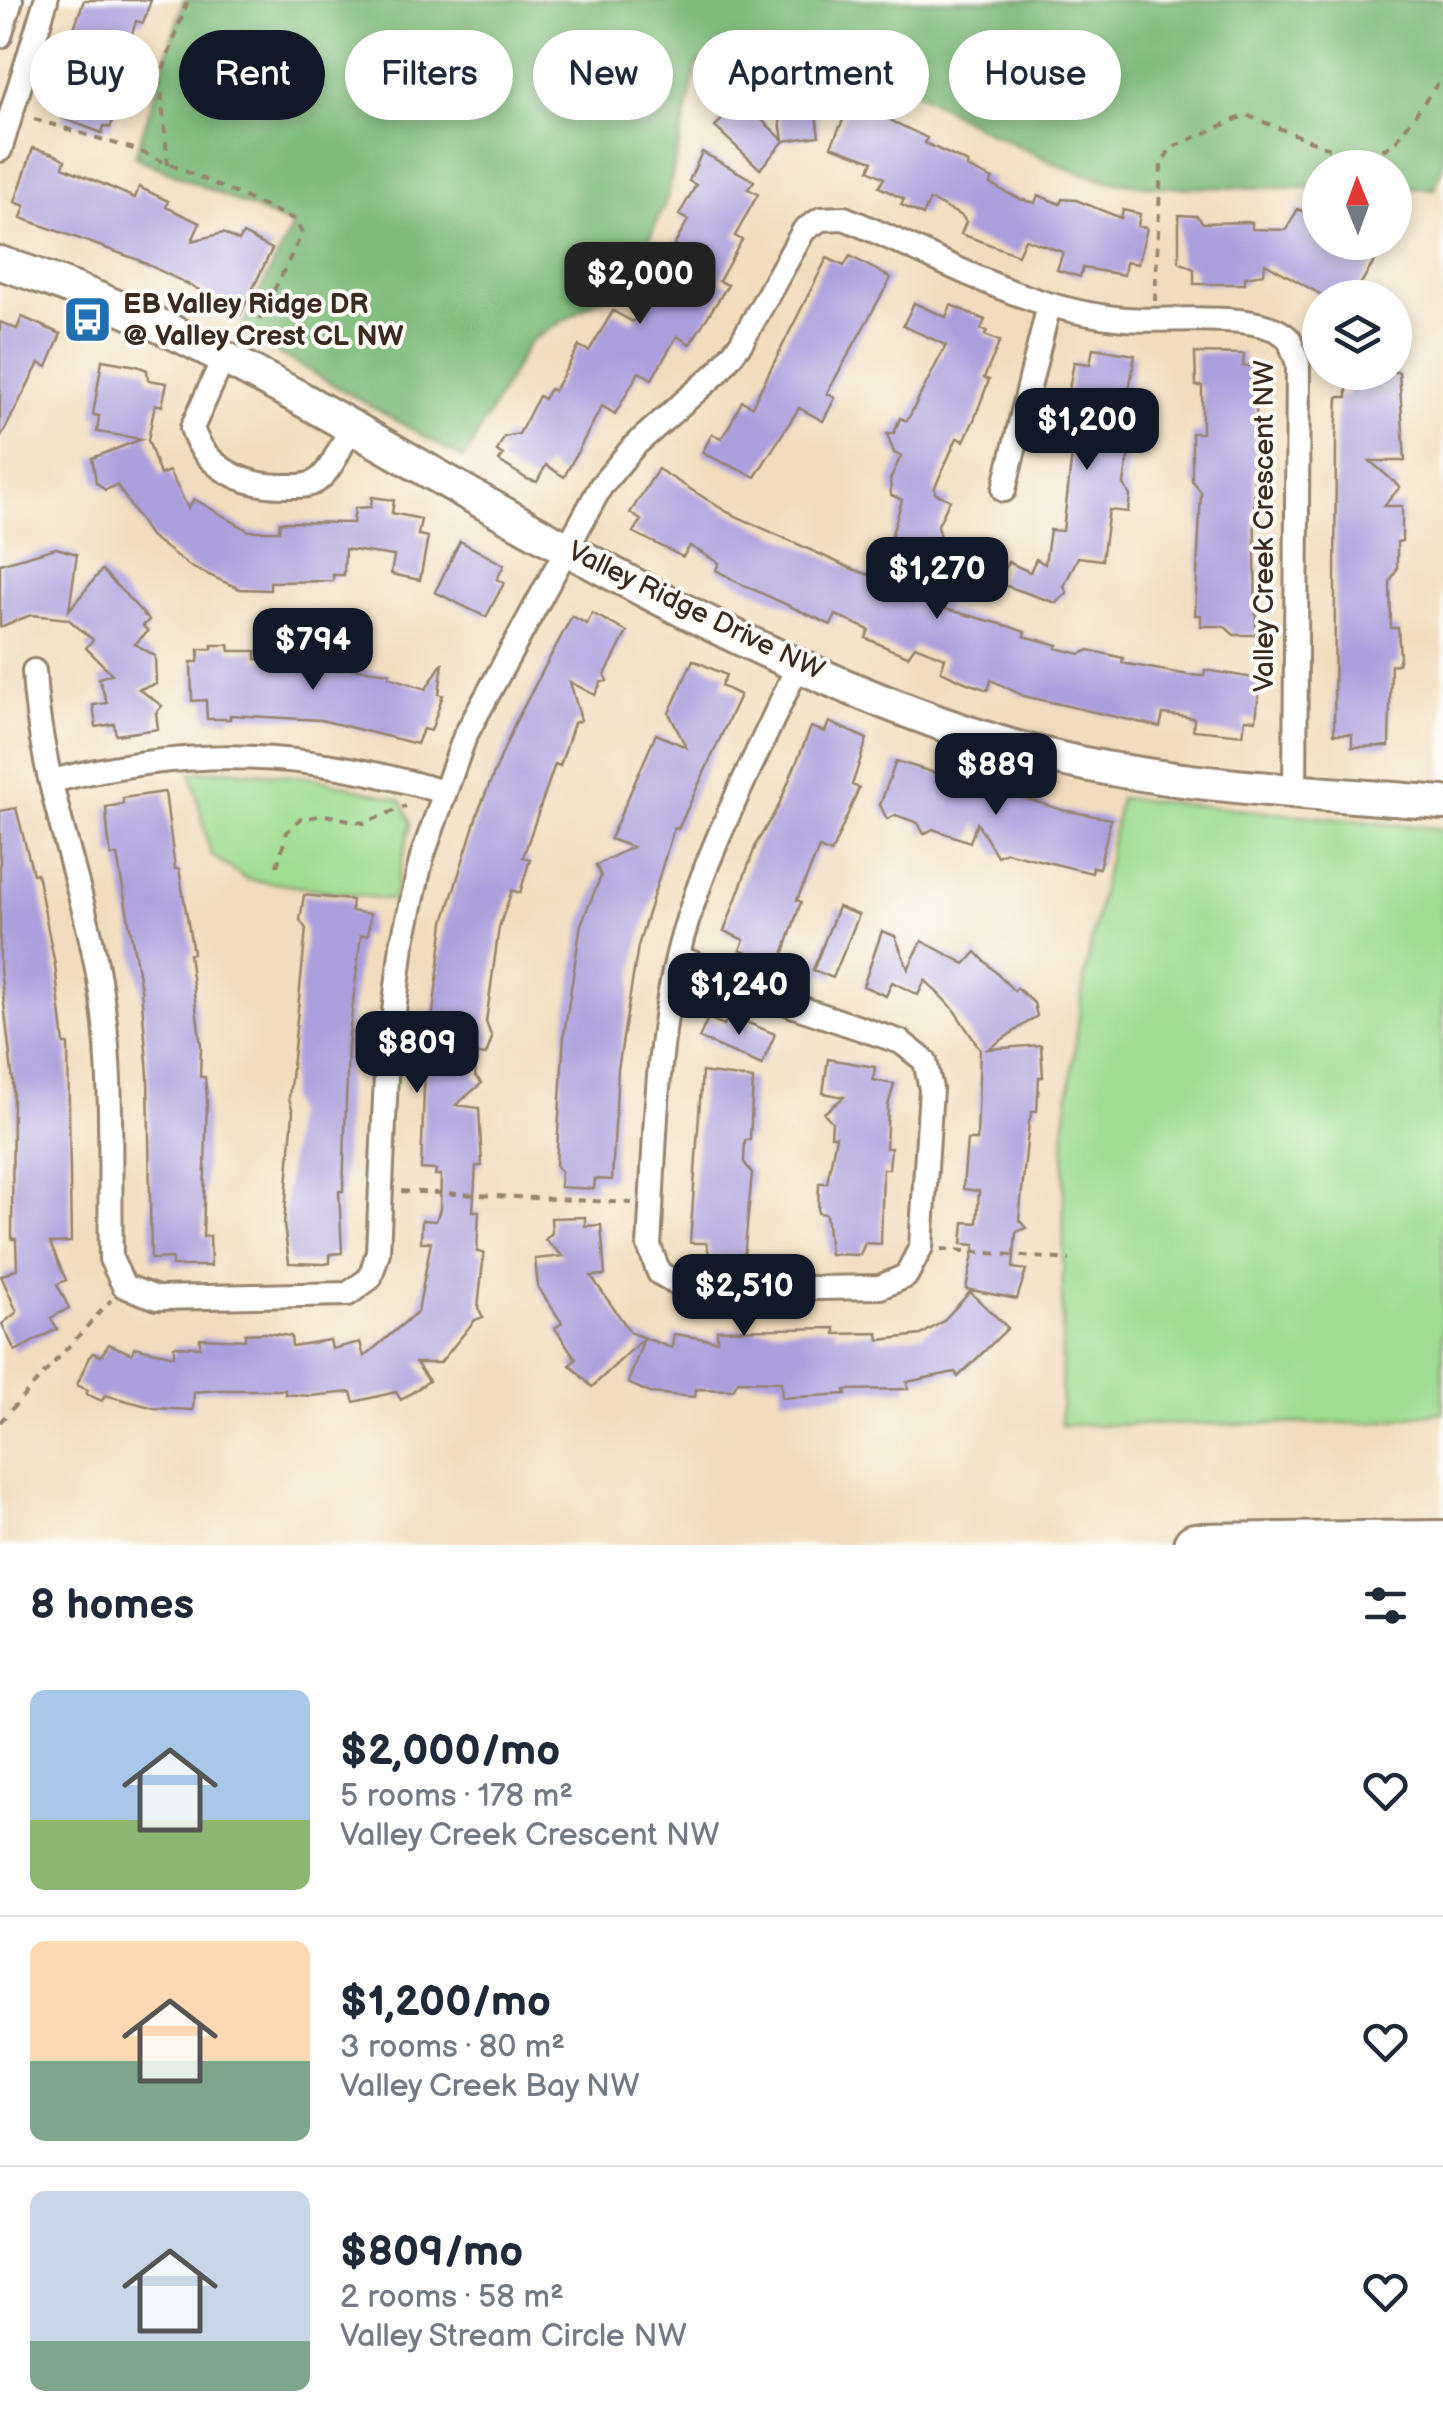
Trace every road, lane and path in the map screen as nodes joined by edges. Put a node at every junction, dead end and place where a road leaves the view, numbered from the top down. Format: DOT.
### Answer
graph roads {
  1 [pos="11,0"];
  2 [pos="46,0"];
  3 [pos="188,0"];
  4 [pos="0,36"];
  5 [pos="1443,76"];
  6 [pos="10,112"];
  7 [pos="0,150"];
  8 [pos="168,164"];
  9 [pos="0,264"];
  10 [pos="1049,306"];
  11 [pos="1155,320"];
  12 [pos="232,359"];
  13 [pos="352,426"];
  14 [pos="1004,490"];
  15 [pos="565,548"];
  16 [pos="799,662"];
  17 [pos="34,672"];
  18 [pos="52,781"];
  19 [pos="1295,790"];
  20 [pos="443,792"];
  21 [pos="1443,803"];
  22 [pos="410,804"];
  23 [pos="277,866"];
  24 [pos="678,958"];
  25 [pos="380,1191"];
  26 [pos="651,1204"];
  27 [pos="921,1247"];
  28 [pos="1070,1260"];
  29 [pos="124,1286"];
  30 [pos="0,1422"];
  31 [pos="1443,1517"];
  32 [pos="1443,1542"];
  33 [pos="1227,1544"];
  34 [pos="1195,1545"];
  1 -- 4 [label="street"];
  2 -- 6 [label="street"];
  3 -- 8 [label="path"];
  5 -- 11 [label="path"];
  6 -- 7 [label="street"];
  6 -- 8 [label="path"];
  8 -- 12 [label="path"];
  9 -- 12 [label="street, Valley Ridge Drive NW"];
  10 -- 11 [label="street, Valley Creek Crescent NW"];
  10 -- 14 [label="street"];
  10 -- 15 [label="street, Valley Creek Crescent NW"];
  11 -- 19 [label="street, Valley Creek Crescent NW"];
  12 -- 13 [label="street, Valley Ridge Drive NW"];
  12 -- 13 [label="street"];
  13 -- 15 [label="street, Valley Ridge Drive NW"];
  15 -- 16 [label="street, Valley Ridge Drive NW"];
  15 -- 20 [label="street, Valley Creek Crescent NW"];
  16 -- 19 [label="street, Valley Ridge Drive NW"];
  16 -- 24 [label="street"];
  17 -- 18 [label="street"];
  18 -- 20 [label="street"];
  18 -- 29 [label="street"];
  19 -- 21 [label="street, Valley Ridge Drive NW"];
  20 -- 25 [label="street, Valley Creek Crescent NW"];
  22 -- 23 [label="path"];
  24 -- 26 [label="street"];
  24 -- 27 [label="street"];
  25 -- 26 [label="path"];
  25 -- 29 [label="street, Valley Creek Crescent NW"];
  26 -- 27 [label="street"];
  27 -- 28 [label="path"];
  29 -- 30 [label="path"];
  31 -- 33 [label="highway"];
  32 -- 33 [label="highway"];
  33 -- 34 [label="highway"];
}
